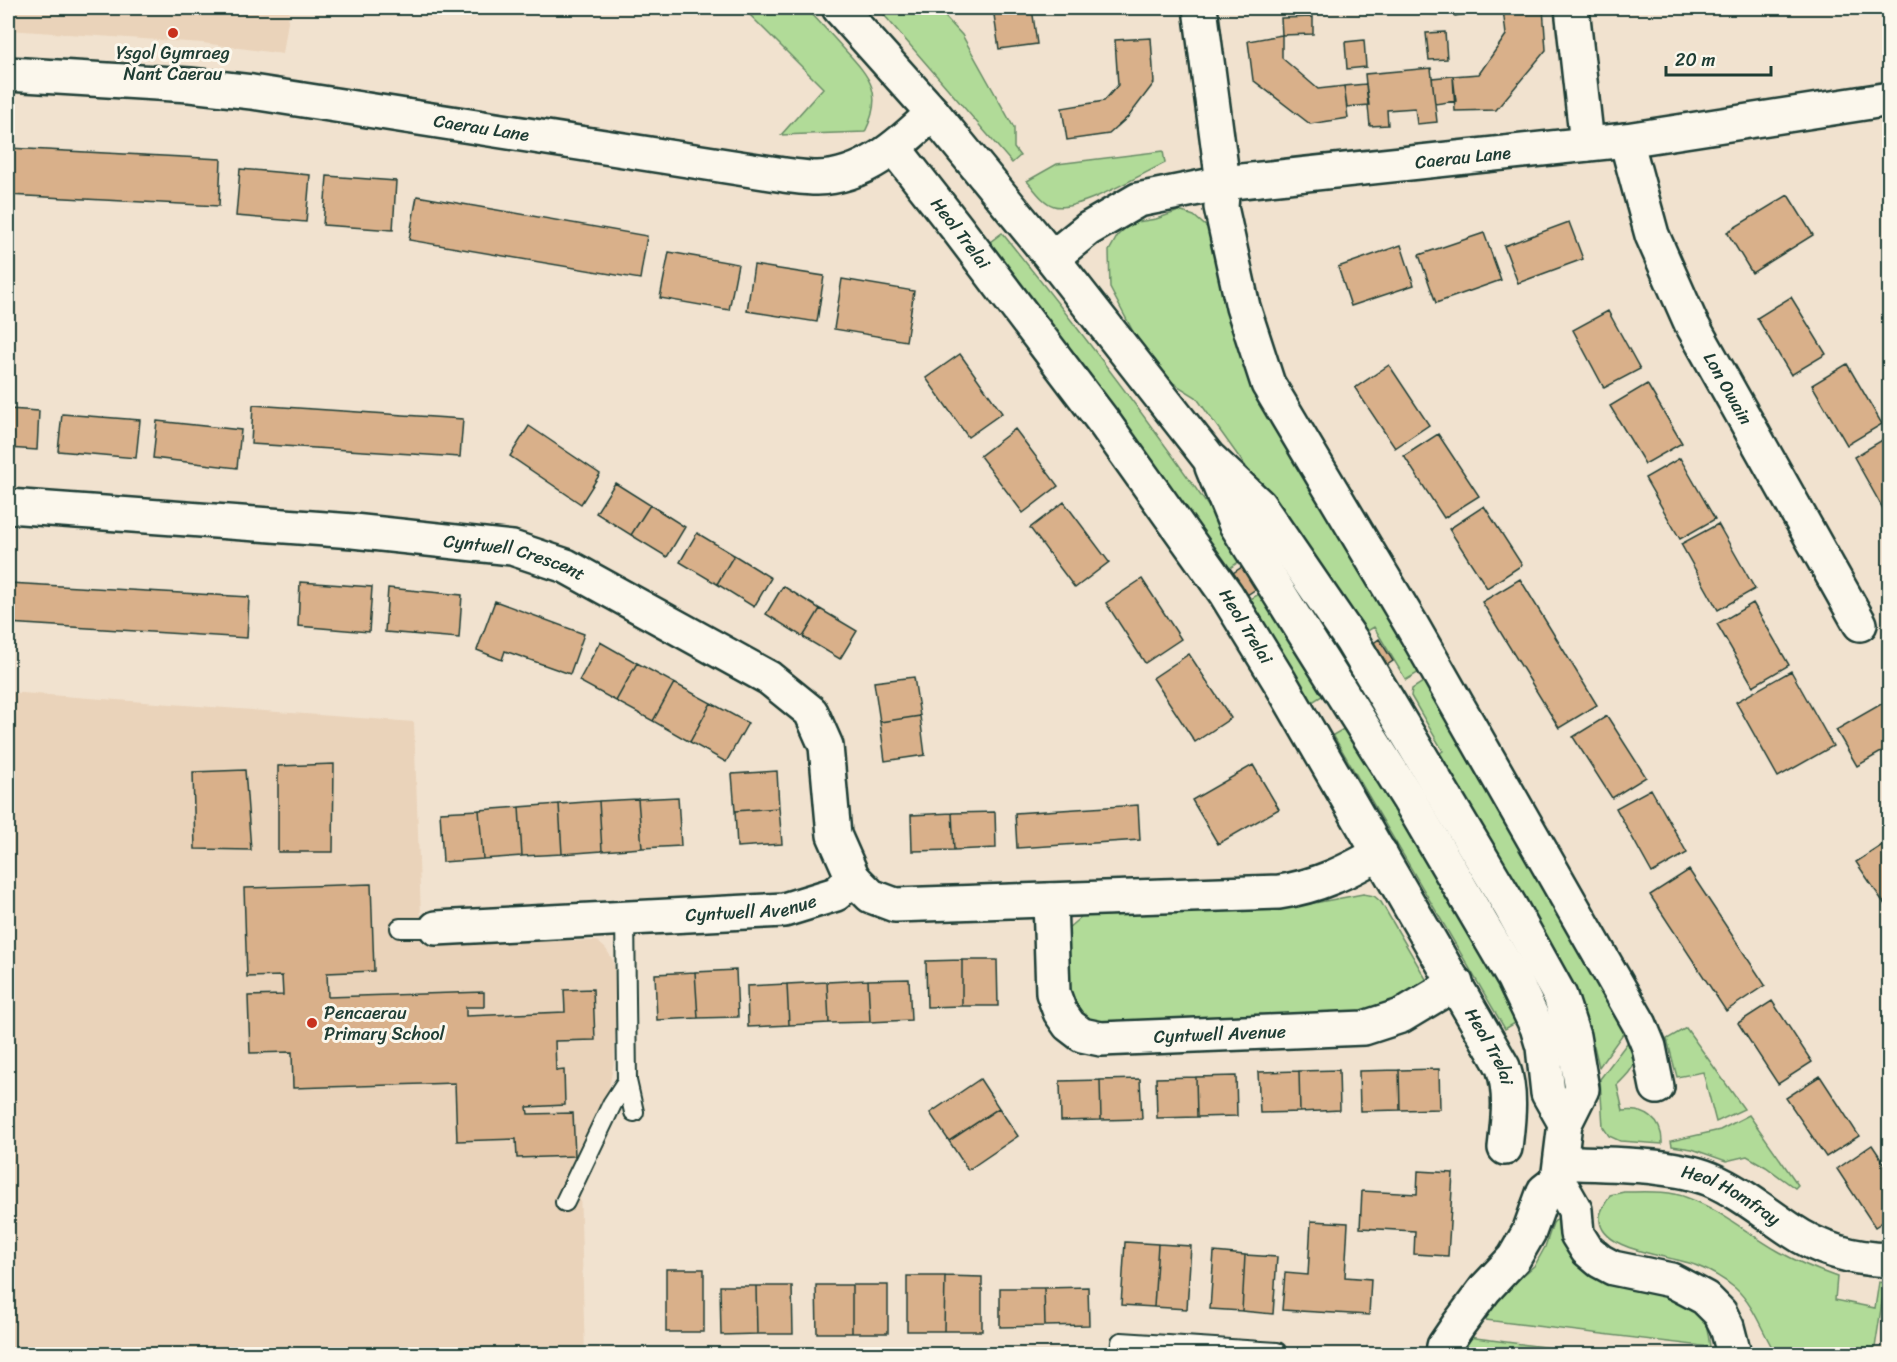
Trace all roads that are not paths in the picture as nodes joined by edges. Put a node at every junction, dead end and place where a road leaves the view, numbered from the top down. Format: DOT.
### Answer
graph roads {
  1 [pos="839,8"];
  2 [pos="1200,8"];
  3 [pos="1572,8"];
  4 [pos="8,74"];
  5 [pos="1890,99"];
  6 [pos="933,113"];
  7 [pos="1626,140"];
  8 [pos="1587,144"];
  9 [pos="894,148"];
  10 [pos="1223,183"];
  11 [pos="1052,258"];
  12 [pos="8,506"];
  13 [pos="1860,624"];
  14 [pos="1380,853"];
  15 [pos="853,878"];
  16 [pos="1050,900"];
  17 [pos="625,917"];
  18 [pos="400,928"];
  19 [pos="436,928"];
  20 [pos="1456,983"];
  21 [pos="627,1081"];
  22 [pos="1657,1088"];
  23 [pos="634,1112"];
  24 [pos="1505,1148"];
  25 [pos="1560,1171"];
  26 [pos="565,1202"];
  27 [pos="1890,1260"];
  28 [pos="1277,1352"];
  29 [pos="1120,1354"];
  30 [pos="1443,1354"];
  31 [pos="1734,1354"];
  1 -- 6 [label="street"];
  2 -- 10 [label="street"];
  3 -- 8 [label="street"];
  4 -- 9 [label="street, Caerau Lane"];
  5 -- 7 [label="street, Caerau Lane"];
  6 -- 9 [label="street, Caerau Lane"];
  6 -- 11 [label="street"];
  7 -- 8 [label="street, Caerau Lane"];
  7 -- 13 [label="street, Lon Owain"];
  8 -- 10 [label="street, Caerau Lane"];
  9 -- 14 [label="street, Heol Trelai"];
  10 -- 11 [label="street, Caerau Lane"];
  10 -- 22 [label="street"];
  11 -- 25 [label="street"];
  12 -- 15 [label="street, Cyntwell Crescent"];
  14 -- 16 [label="street"];
  14 -- 20 [label="street, Heol Trelai"];
  15 -- 16 [label="street"];
  15 -- 17 [label="street, Cyntwell Avenue"];
  16 -- 20 [label="street, Cyntwell Avenue"];
  17 -- 19 [label="street, Cyntwell Avenue"];
  17 -- 21 [label="lane"];
  18 -- 19 [label="lane"];
  20 -- 24 [label="street, Heol Trelai"];
  21 -- 23 [label="lane"];
  21 -- 26 [label="lane"];
  25 -- 27 [label="street, Heol Homfray"];
  25 -- 30 [label="street"];
  25 -- 31 [label="street"];
  28 -- 29 [label="lane"];
}
